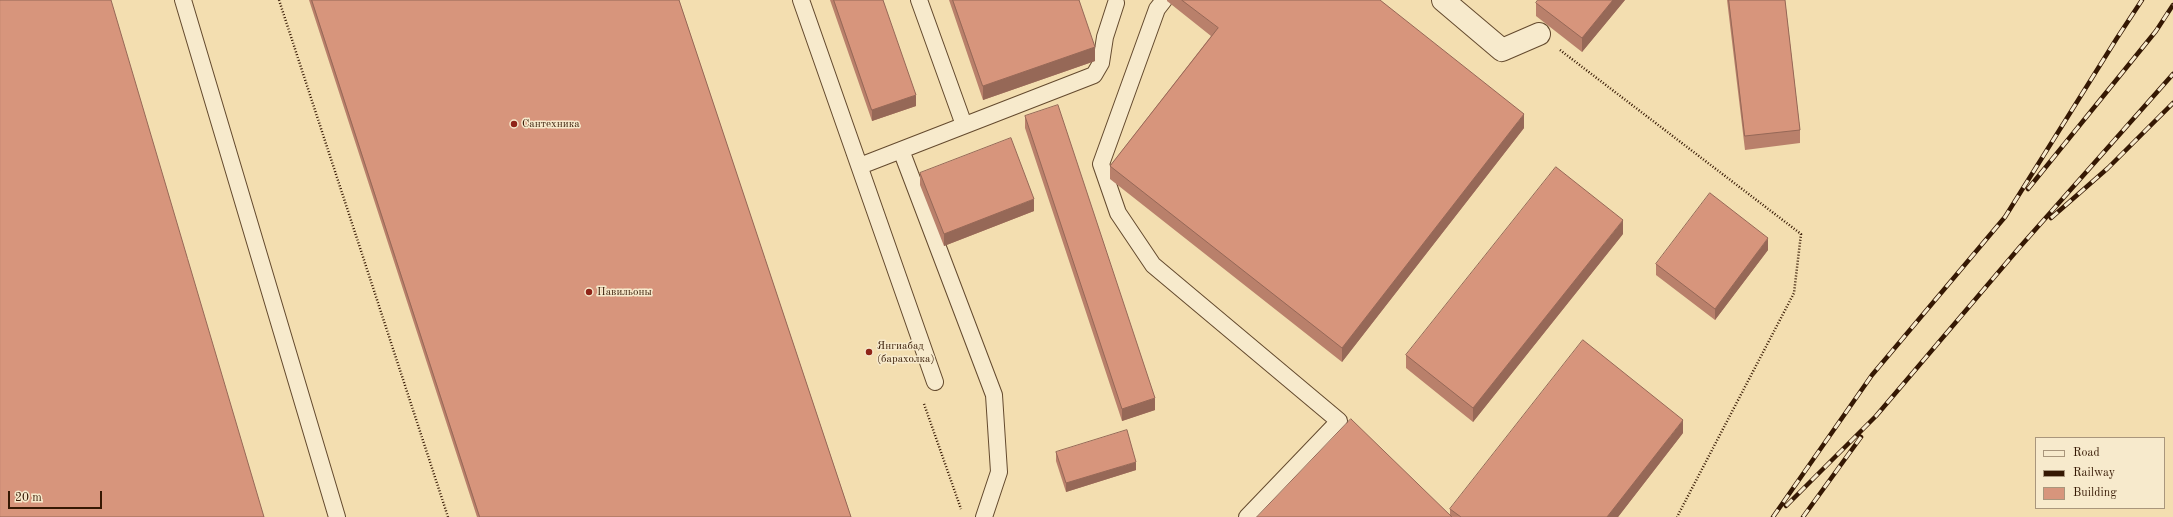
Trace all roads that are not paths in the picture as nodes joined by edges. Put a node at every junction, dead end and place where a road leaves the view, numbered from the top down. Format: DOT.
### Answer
graph roads {
  1 [pos="183,0"];
  2 [pos="801,0"];
  3 [pos="919,0"];
  4 [pos="1164,0"];
  5 [pos="1443,0"];
  6 [pos="1116,3"];
  7 [pos="1539,34"];
  8 [pos="964,125"];
  9 [pos="901,150"];
  10 [pos="860,166"];
  11 [pos="935,382"];
  12 [pos="337,517"];
  13 [pos="984,517"];
  14 [pos="1247,517"];
  1 -- 12 [label="lane"];
  2 -- 10 [label="lane"];
  3 -- 8 [label="lane"];
  4 -- 14 [label="lane"];
  5 -- 7 [label="street"];
  6 -- 8 [label="lane"];
  8 -- 9 [label="lane"];
  9 -- 10 [label="lane"];
  9 -- 13 [label="lane"];
  10 -- 11 [label="lane"];
}
